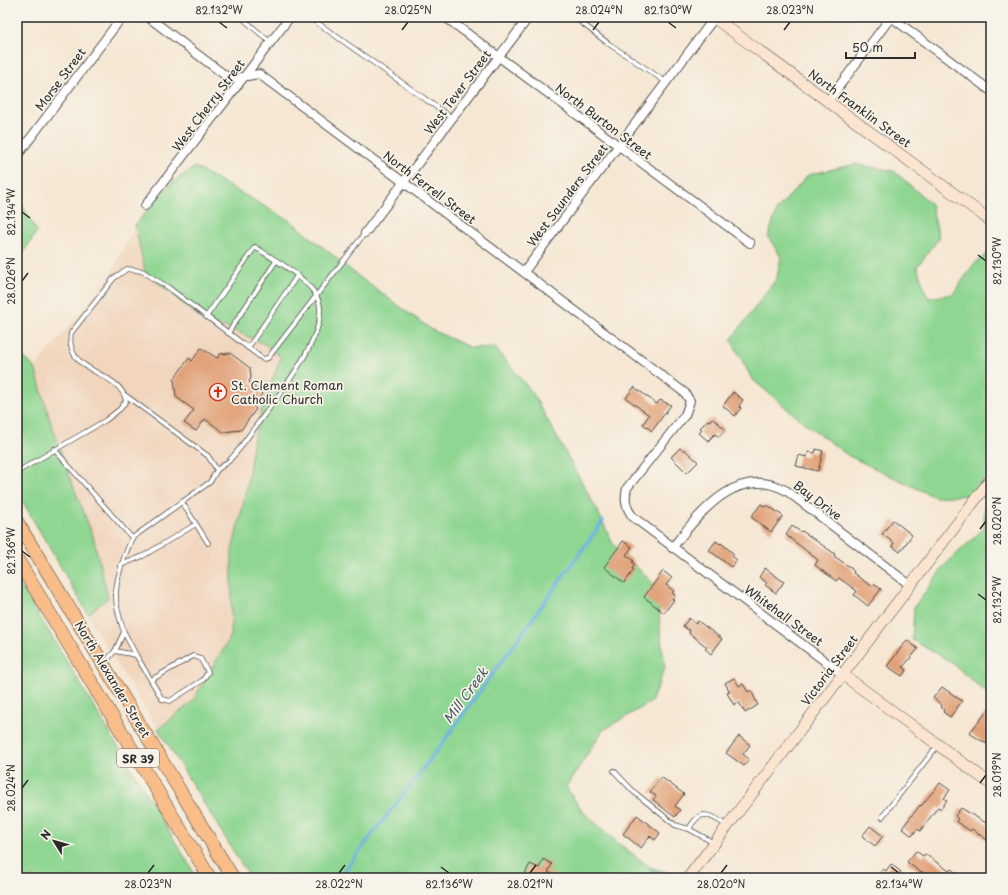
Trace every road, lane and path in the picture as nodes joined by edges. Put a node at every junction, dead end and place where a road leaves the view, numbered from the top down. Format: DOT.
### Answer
graph roads {
  1 [pos="122,17"];
  2 [pos="148,17"];
  3 [pos="241,17"];
  4 [pos="290,17"];
  5 [pos="309,17"];
  6 [pos="445,17"];
  7 [pos="529,17"];
  8 [pos="574,17"];
  9 [pos="714,17"];
  10 [pos="891,17"];
  11 [pos="271,43"];
  12 [pos="499,57"];
  13 [pos="245,77"];
  14 [pos="666,82"];
  15 [pos="991,91"];
  16 [pos="828,101"];
  17 [pos="452,118"];
  18 [pos="618,147"];
  19 [pos="17,156"];
  20 [pos="404,182"];
  21 [pos="145,206"];
  22 [pos="991,221"];
  23 [pos="365,232"];
  24 [pos="750,243"];
  25 [pos="276,261"];
  26 [pos="524,272"];
  27 [pos="297,276"];
  28 [pos="316,296"];
  29 [pos="206,317"];
  30 [pos="228,333"];
  31 [pos="248,348"];
  32 [pos="124,395"];
  33 [pos="54,449"];
  34 [pos="216,470"];
  35 [pos="17,472"];
  36 [pos="991,479"];
  37 [pos="182,502"];
  38 [pos="626,504"];
  39 [pos="17,522"];
  40 [pos="196,524"];
  41 [pos="132,538"];
  42 [pos="208,543"];
  43 [pos="672,548"];
  44 [pos="17,559"];
  45 [pos="121,565"];
  46 [pos="910,585"];
  47 [pos="124,632"];
  48 [pos="65,638"];
  49 [pos="115,651"];
  50 [pos="136,655"];
  51 [pos="103,663"];
  52 [pos="842,674"];
  53 [pos="151,680"];
  54 [pos="938,744"];
  55 [pos="614,771"];
  56 [pos="991,784"];
  57 [pos="882,817"];
  58 [pos="727,826"];
  59 [pos="689,829"];
  60 [pos="714,843"];
  61 [pos="210,878"];
  62 [pos="232,878"];
  63 [pos="688,878"];
  1 -- 19 [label="street, Morse Street"];
  2 -- 13 [label="street, North Ferrell Street"];
  3 -- 11 [label="lane"];
  4 -- 11 [label="street, West Cherry Street"];
  5 -- 17 [label="lane"];
  6 -- 12 [label="street, North Burton Street"];
  7 -- 12 [label="street, West Tever Street"];
  8 -- 14 [label="lane"];
  9 -- 14 [label="street, West Saunders Street"];
  9 -- 16 [label="street, North Franklin Street"];
  10 -- 15 [label="street"];
  10 -- 16 [label="street"];
  11 -- 13 [label="street, West Cherry Street"];
  12 -- 17 [label="street, West Tever Street"];
  12 -- 18 [label="street, North Burton Street"];
  13 -- 20 [label="street, North Ferrell Street"];
  13 -- 21 [label="street, West Cherry Street"];
  14 -- 18 [label="street, West Saunders Street"];
  16 -- 22 [label="street, North Franklin Street"];
  17 -- 20 [label="street, West Tever Street"];
  18 -- 24 [label="street, North Burton Street"];
  18 -- 26 [label="street, West Saunders Street"];
  20 -- 23 [label="street, West Tever Street"];
  20 -- 26 [label="street, North Ferrell Street"];
  23 -- 28 [label="lane"];
  25 -- 27 [label="lane"];
  25 -- 29 [label="lane"];
  25 -- 30 [label="lane"];
  26 -- 38 [label="street, North Ferrell Street"];
  27 -- 28 [label="lane"];
  27 -- 31 [label="lane"];
  28 -- 31 [label="lane"];
  28 -- 34 [label="lane"];
  29 -- 30 [label="lane"];
  29 -- 32 [label="lane"];
  30 -- 31 [label="lane"];
  32 -- 33 [label="lane"];
  32 -- 34 [label="lane"];
  33 -- 35 [label="lane"];
  33 -- 41 [label="lane"];
  34 -- 37 [label="lane"];
  36 -- 46 [label="street, Victoria Street"];
  37 -- 40 [label="lane"];
  37 -- 41 [label="lane"];
  38 -- 43 [label="street, Whitehall Street"];
  39 -- 51 [label="main road, North Alexander Street / SR 39"];
  40 -- 42 [label="lane"];
  40 -- 45 [label="lane"];
  41 -- 45 [label="lane"];
  43 -- 46 [label="street, Bay Drive"];
  43 -- 52 [label="street, Whitehall Street"];
  44 -- 48 [label="main road, North Alexander Street / SR 39"];
  45 -- 47 [label="lane"];
  46 -- 52 [label="street, Victoria Street"];
  47 -- 49 [label="lane"];
  47 -- 50 [label="lane"];
  48 -- 51 [label="main road"];
  48 -- 61 [label="main road, North Alexander Street / SR 39"];
  49 -- 50 [label="lane"];
  49 -- 51 [label="lane"];
  50 -- 53 [label="lane"];
  51 -- 62 [label="main road, North Alexander Street / SR 39"];
  52 -- 54 [label="street, Whitehall Street"];
  52 -- 58 [label="street, Victoria Street"];
  53 -- 53 [label="lane"];
  54 -- 56 [label="street, Whitehall Street"];
  54 -- 57 [label="lane"];
  55 -- 59 [label="lane"];
  58 -- 59 [label="lane"];
  58 -- 60 [label="street, Victoria Street"];
  59 -- 60 [label="lane"];
  60 -- 63 [label="street, Victoria Street"];
}
